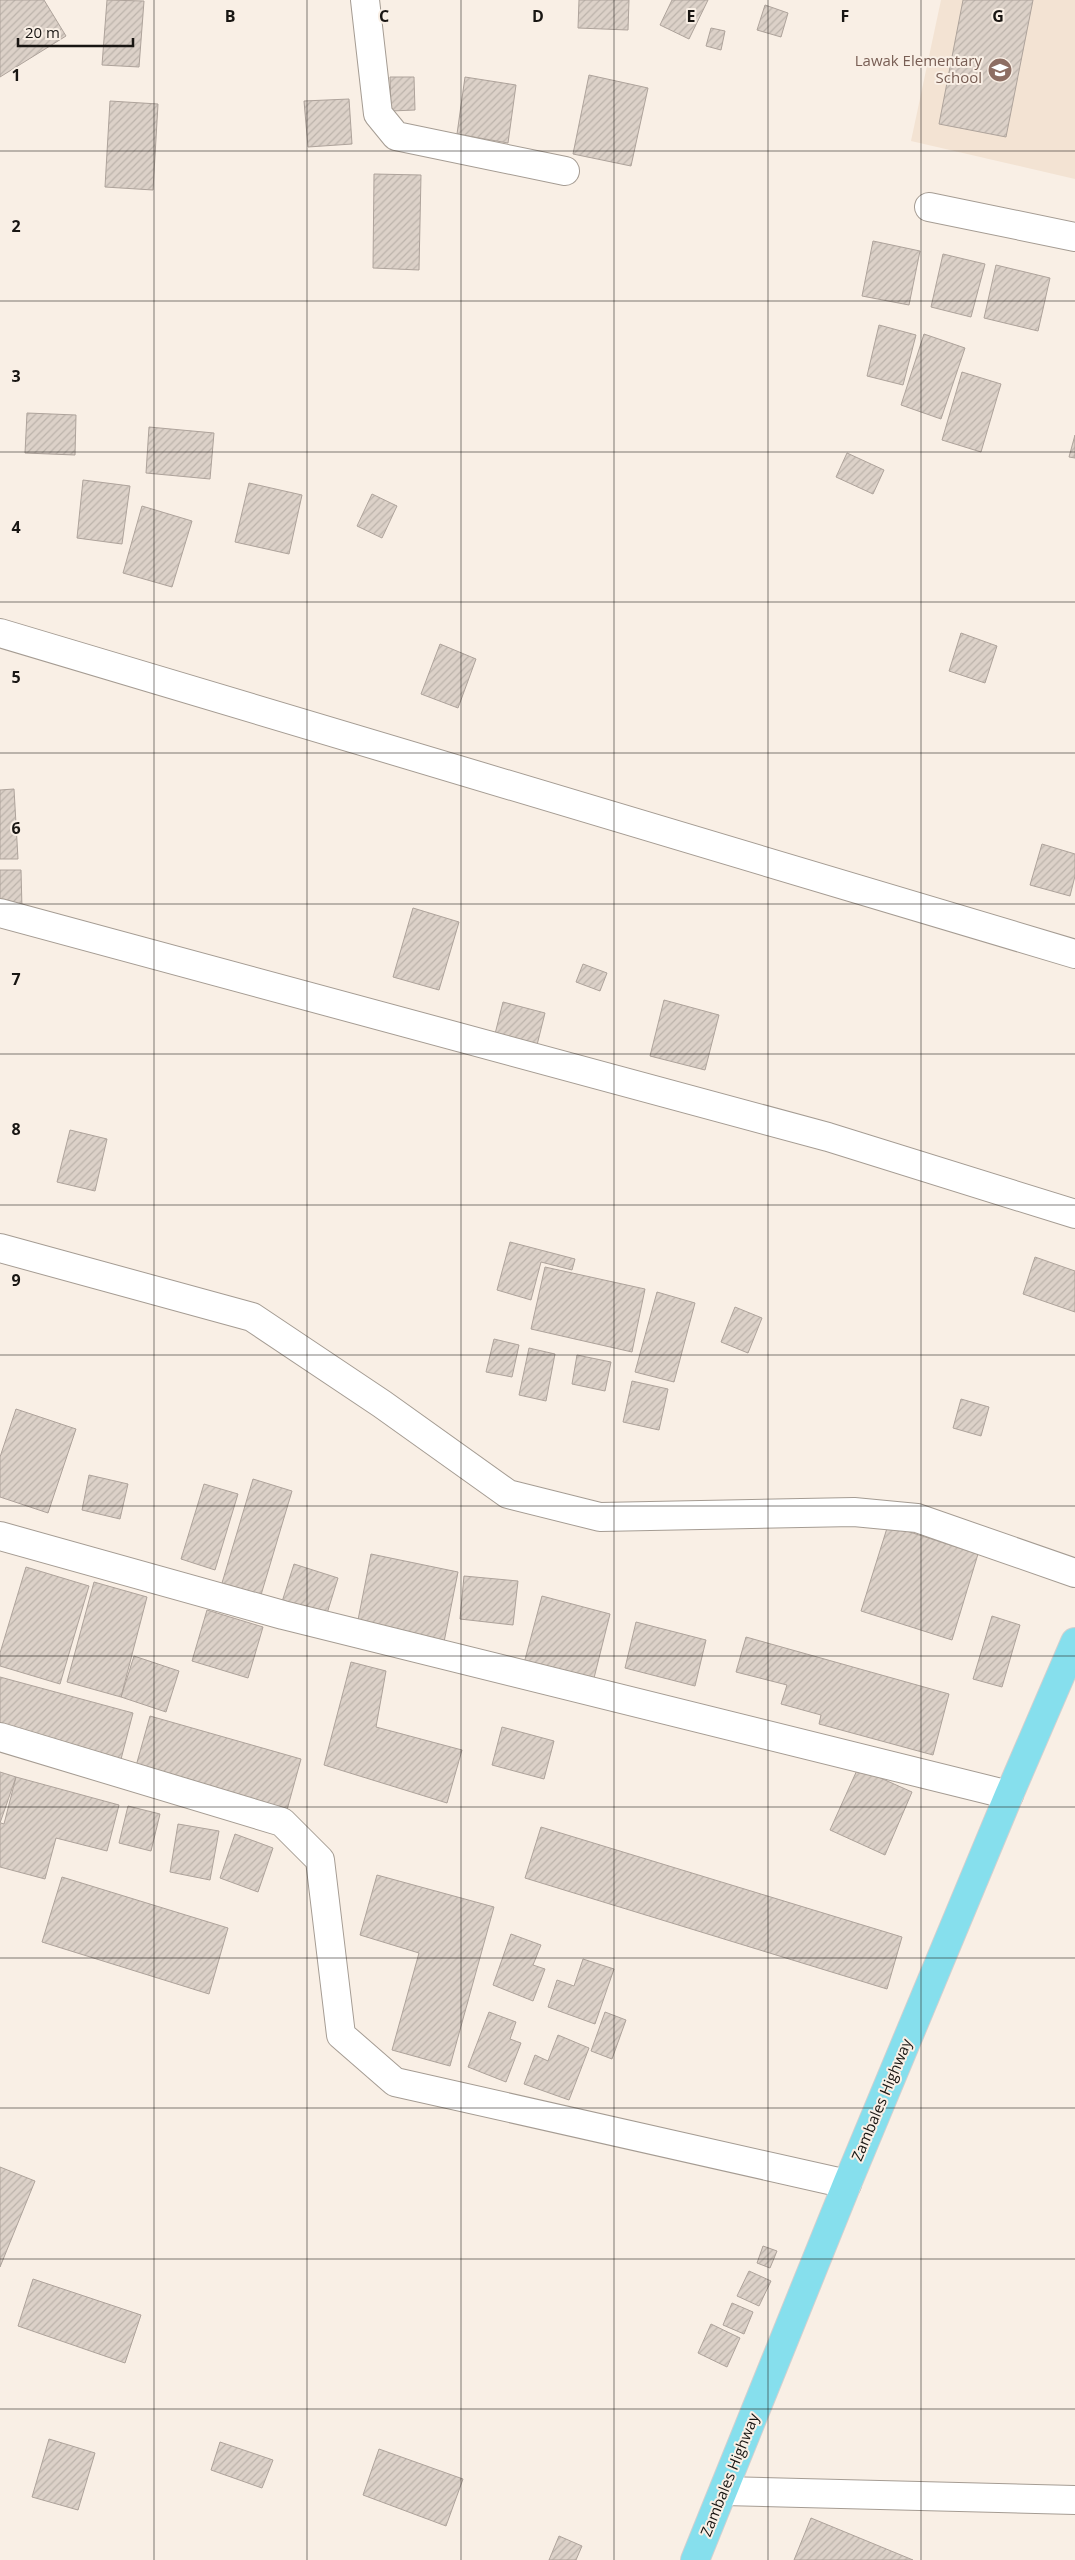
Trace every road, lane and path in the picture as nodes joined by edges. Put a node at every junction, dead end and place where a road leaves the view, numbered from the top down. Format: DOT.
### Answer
graph roads {
  1 [pos="365,0"];
  2 [pos="565,172"];
  3 [pos="929,207"];
  4 [pos="1075,237"];
  5 [pos="0,632"];
  6 [pos="0,913"];
  7 [pos="1075,954"];
  8 [pos="1075,1214"];
  9 [pos="0,1248"];
  10 [pos="0,1536"];
  11 [pos="1075,1573"];
  12 [pos="1075,1642"];
  13 [pos="0,1737"];
  14 [pos="1008,1795"];
  15 [pos="847,2184"];
  16 [pos="724,2491"];
  17 [pos="1075,2500"];
  18 [pos="695,2560"];
  1 -- 2 [label="street"];
  3 -- 4 [label="street"];
  5 -- 7 [label="street"];
  6 -- 8 [label="street"];
  9 -- 11 [label="street"];
  10 -- 14 [label="street"];
  12 -- 14 [label="main road, Zambales Highway"];
  13 -- 15 [label="street"];
  14 -- 15 [label="main road, Zambales Highway"];
  15 -- 16 [label="main road, Zambales Highway"];
  16 -- 17 [label="street"];
  16 -- 18 [label="main road, Zambales Highway"];
}
